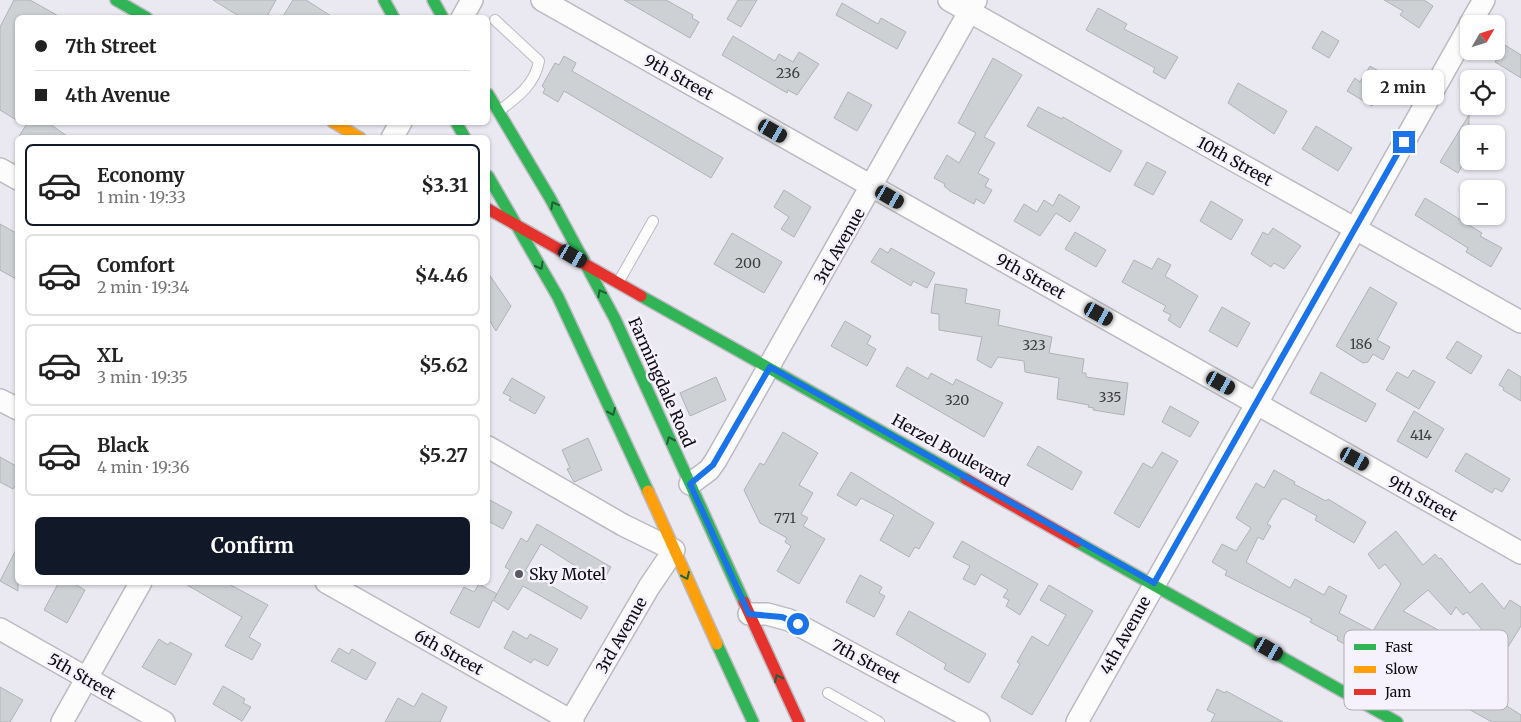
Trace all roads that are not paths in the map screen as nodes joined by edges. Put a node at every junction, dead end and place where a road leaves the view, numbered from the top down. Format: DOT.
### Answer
graph roads {
  1 [pos="116,0"];
  2 [pos="384,0"];
  3 [pos="432,0"];
  4 [pos="472,0"];
  5 [pos="542,0"];
  6 [pos="949,0"];
  7 [pos="1484,0"];
  8 [pos="973,6"];
  9 [pos="142,15"];
  10 [pos="392,15"];
  11 [pos="440,15"];
  12 [pos="464,15"];
  13 [pos="1476,15"];
  14 [pos="495,20"];
  15 [pos="1460,42"];
  16 [pos="490,98"];
  17 [pos="498,112"];
  18 [pos="338,125"];
  19 [pos="355,135"];
  20 [pos="0,169"];
  21 [pos="15,177"];
  22 [pos="490,179"];
  23 [pos="872,187"];
  24 [pos="490,210"];
  25 [pos="653,221"];
  26 [pos="516,224"];
  27 [pos="1354,228"];
  28 [pos="585,263"];
  29 [pos="618,282"];
  30 [pos="1521,322"];
  31 [pos="770,367"];
  32 [pos="0,400"];
  33 [pos="1256,403"];
  34 [pos="15,408"];
  35 [pos="490,448"];
  36 [pos="690,484"];
  37 [pos="674,550"];
  38 [pos="1521,553"];
  39 [pos="1154,583"];
  40 [pos="140,585"];
  41 [pos="331,585"];
  42 [pos="749,614"];
  43 [pos="0,629"];
  44 [pos="86,679"];
  45 [pos="1344,692"];
  46 [pos="828,693"];
  47 [pos="1376,710"];
  48 [pos="62,722"];
  49 [pos="164,722"];
  50 [pos="571,722"];
  51 [pos="753,722"];
  52 [pos="799,722"];
  53 [pos="879,722"];
  54 [pos="979,722"];
  55 [pos="1077,722"];
  56 [pos="1397,722"];
  1 -- 9 [label="main road"];
  2 -- 10 [label="main road"];
  3 -- 11 [label="main road"];
  4 -- 12 [label="street"];
  5 -- 23 [label="street, 9th Street"];
  6 -- 8 [label="street, 10th Street"];
  7 -- 13 [label="street, 4th Avenue"];
  8 -- 23 [label="street, 3rd Avenue"];
  8 -- 27 [label="street, 10th Street"];
  14 -- 17 [label="lane"];
  15 -- 27 [label="street, 4th Avenue"];
  16 -- 17 [label="main road, Farmingdale Road"];
  28 -- 17 [label="main road, Farmingdale Road, one-way"];
  18 -- 19 [label="main road"];
  20 -- 21 [label="street"];
  22 -- 26 [label="main road"];
  23 -- 31 [label="street, 3rd Avenue"];
  23 -- 33 [label="street, 9th Street"];
  24 -- 26 [label="main road, Herzel Boulevard"];
  25 -- 29 [label="lane"];
  26 -- 28 [label="main road, Herzel Boulevard"];
  26 -- 37 [label="main road, one-way"];
  27 -- 30 [label="street, 10th Street"];
  27 -- 33 [label="street, 4th Avenue"];
  28 -- 29 [label="main road, Herzel Boulevard"];
  36 -- 28 [label="main road, Farmingdale Road, one-way"];
  29 -- 31 [label="main road, Herzel Boulevard"];
  31 -- 36 [label="street, 3rd Avenue"];
  31 -- 39 [label="main road, Herzel Boulevard"];
  32 -- 34 [label="street"];
  33 -- 38 [label="street, 9th Street"];
  33 -- 39 [label="street, 4th Avenue"];
  35 -- 37 [label="street"];
  36 -- 42 [label="main road, Farmingdale Road"];
  37 -- 50 [label="street, 3rd Avenue"];
  37 -- 51 [label="main road, one-way"];
  39 -- 45 [label="main road, Herzel Boulevard"];
  39 -- 55 [label="street, 4th Avenue"];
  40 -- 44 [label="street"];
  41 -- 50 [label="street, 6th Street"];
  52 -- 42 [label="main road, Farmingdale Road, one-way"];
  42 -- 54 [label="street, 7th Street"];
  43 -- 44 [label="street, 5th Street"];
  44 -- 48 [label="street"];
  44 -- 49 [label="street, 5th Street"];
  46 -- 53 [label="lane"];
  47 -- 56 [label="main road, Herzel Boulevard"];
}
